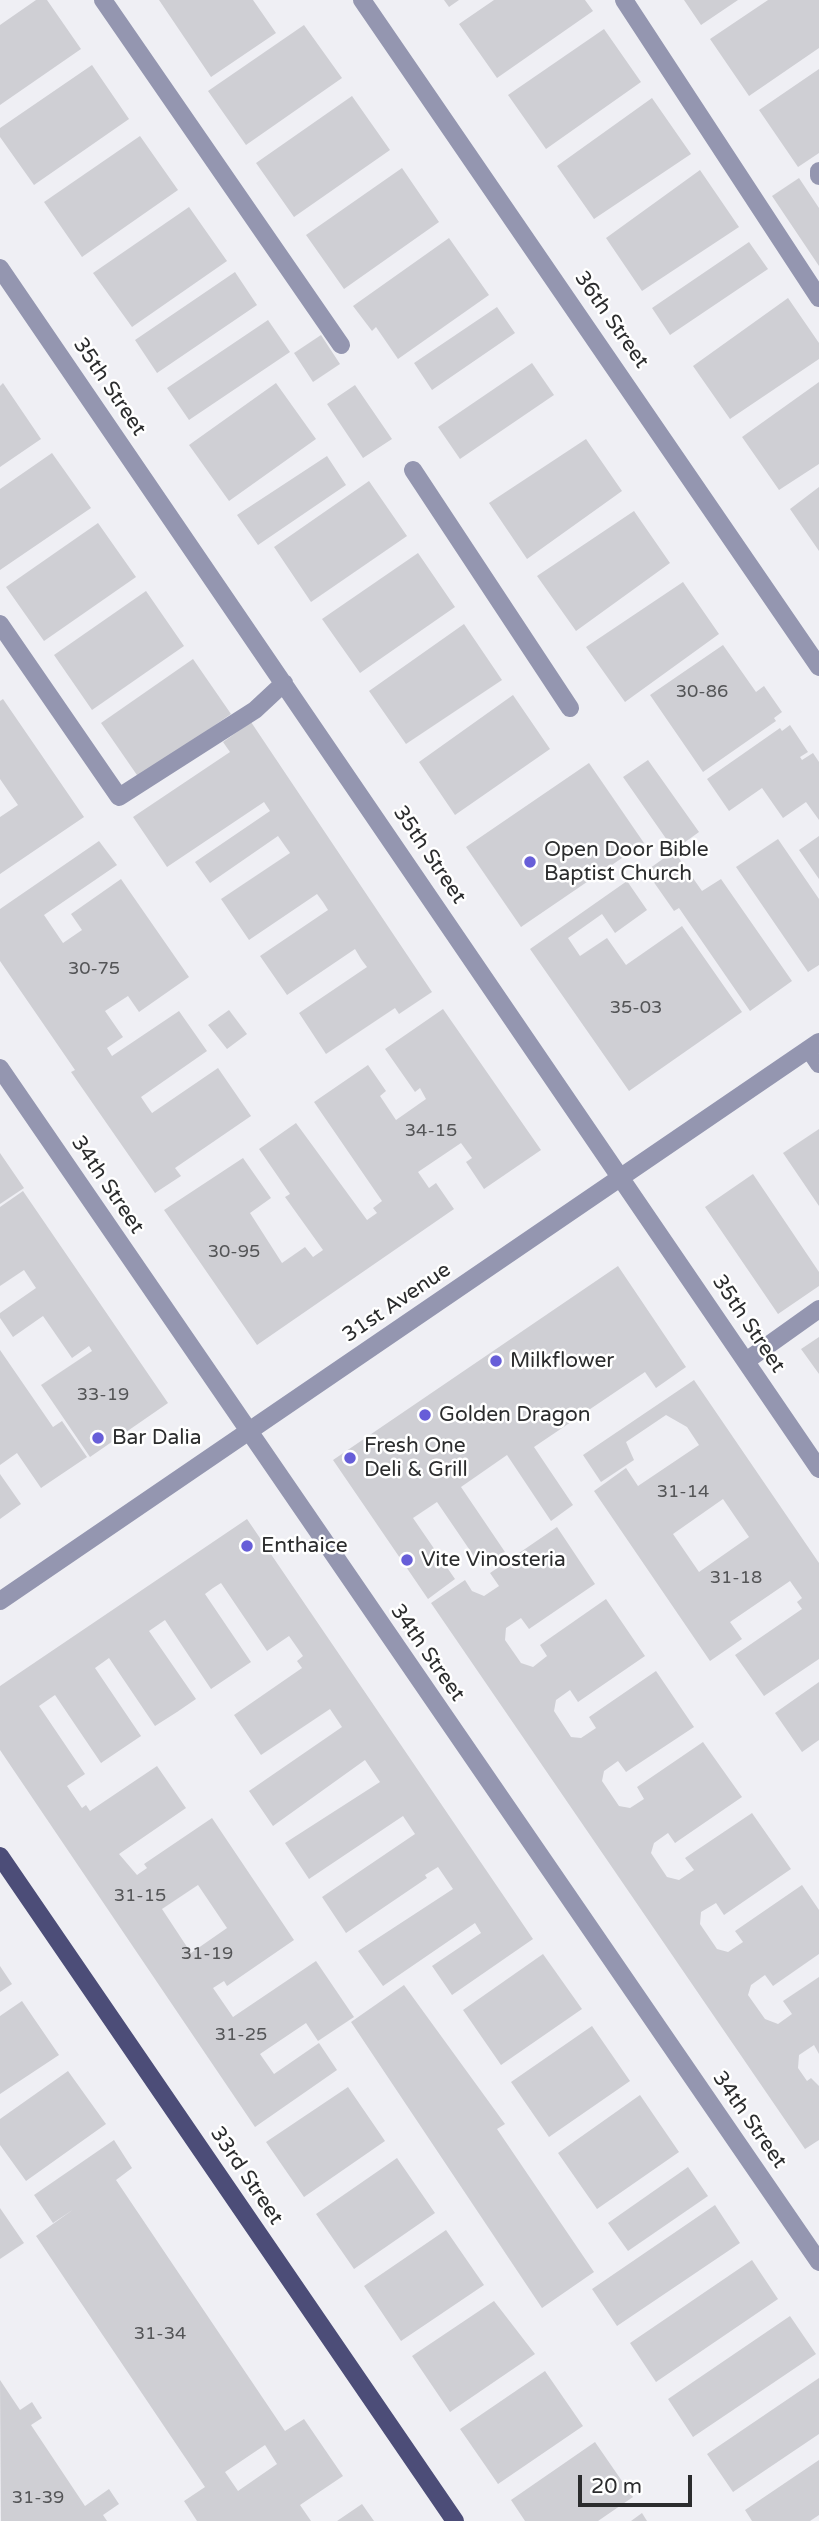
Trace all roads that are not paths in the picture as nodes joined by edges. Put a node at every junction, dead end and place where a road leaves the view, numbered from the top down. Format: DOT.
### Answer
graph roads {
  1 [pos="103,0"];
  2 [pos="362,0"];
  3 [pos="624,0"];
  4 [pos="0,268"];
  5 [pos="819,298"];
  6 [pos="341,345"];
  7 [pos="413,470"];
  8 [pos="0,624"];
  9 [pos="819,667"];
  10 [pos="284,683"];
  11 [pos="570,708"];
  12 [pos="816,1052"];
  13 [pos="0,1068"];
  14 [pos="621,1177"];
  15 [pos="819,1309"];
  16 [pos="746,1361"];
  17 [pos="247,1432"];
  18 [pos="819,1469"];
  19 [pos="0,1601"];
  20 [pos="0,1856"];
  21 [pos="819,2262"];
  22 [pos="455,2521"];
  1 -- 6 [label="street"];
  2 -- 9 [label="street, 36th Street"];
  3 -- 5 [label="street"];
  4 -- 10 [label="street, 35th Street"];
  7 -- 11 [label="street"];
  8 -- 10 [label="street"];
  10 -- 14 [label="street, 35th Street"];
  12 -- 14 [label="street, 31st Avenue"];
  13 -- 17 [label="street, 34th Street"];
  14 -- 16 [label="street, 35th Street"];
  14 -- 17 [label="street, 31st Avenue"];
  15 -- 16 [label="street"];
  16 -- 18 [label="street, 35th Street"];
  17 -- 19 [label="street, 31st Avenue"];
  17 -- 21 [label="street, 34th Street"];
  20 -- 22 [label="main road, 33rd Street"];
}
